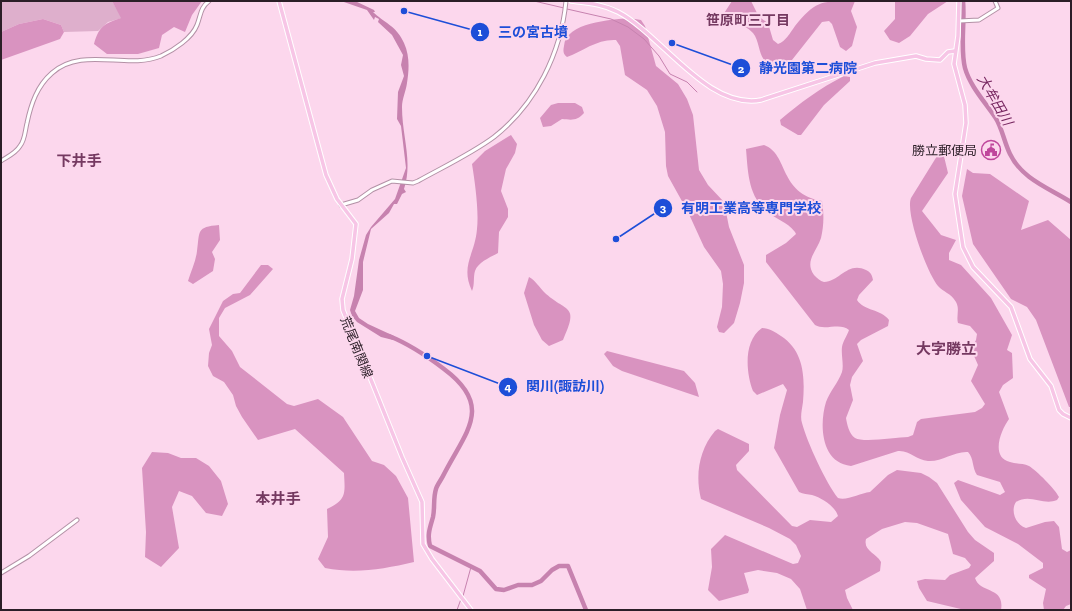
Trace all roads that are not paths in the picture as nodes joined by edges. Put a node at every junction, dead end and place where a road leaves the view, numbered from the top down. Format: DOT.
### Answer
graph roads {
  1 [pos="209,1"];
  2 [pos="279,1"];
  3 [pos="566,1"];
  4 [pos="571,1"];
  5 [pos="959,1"];
  6 [pos="995,1"];
  7 [pos="962,21"];
  8 [pos="955,51"];
  9 [pos="1,161"];
  10 [pos="341,205"];
  11 [pos="1071,418"];
  12 [pos="77,520"];
  13 [pos="1,573"];
  14 [pos="471,610"];
  1 -- 9 [label="street"];
  2 -- 10 [label="main road, 荒尾南関線"];
  3 -- 10 [label="street"];
  4 -- 8 [label="main road"];
  5 -- 7 [label="main road"];
  6 -- 7 [label="street"];
  7 -- 8 [label="main road"];
  8 -- 11 [label="main road"];
  10 -- 14 [label="main road, 荒尾南関線"];
  12 -- 13 [label="street"];
}
